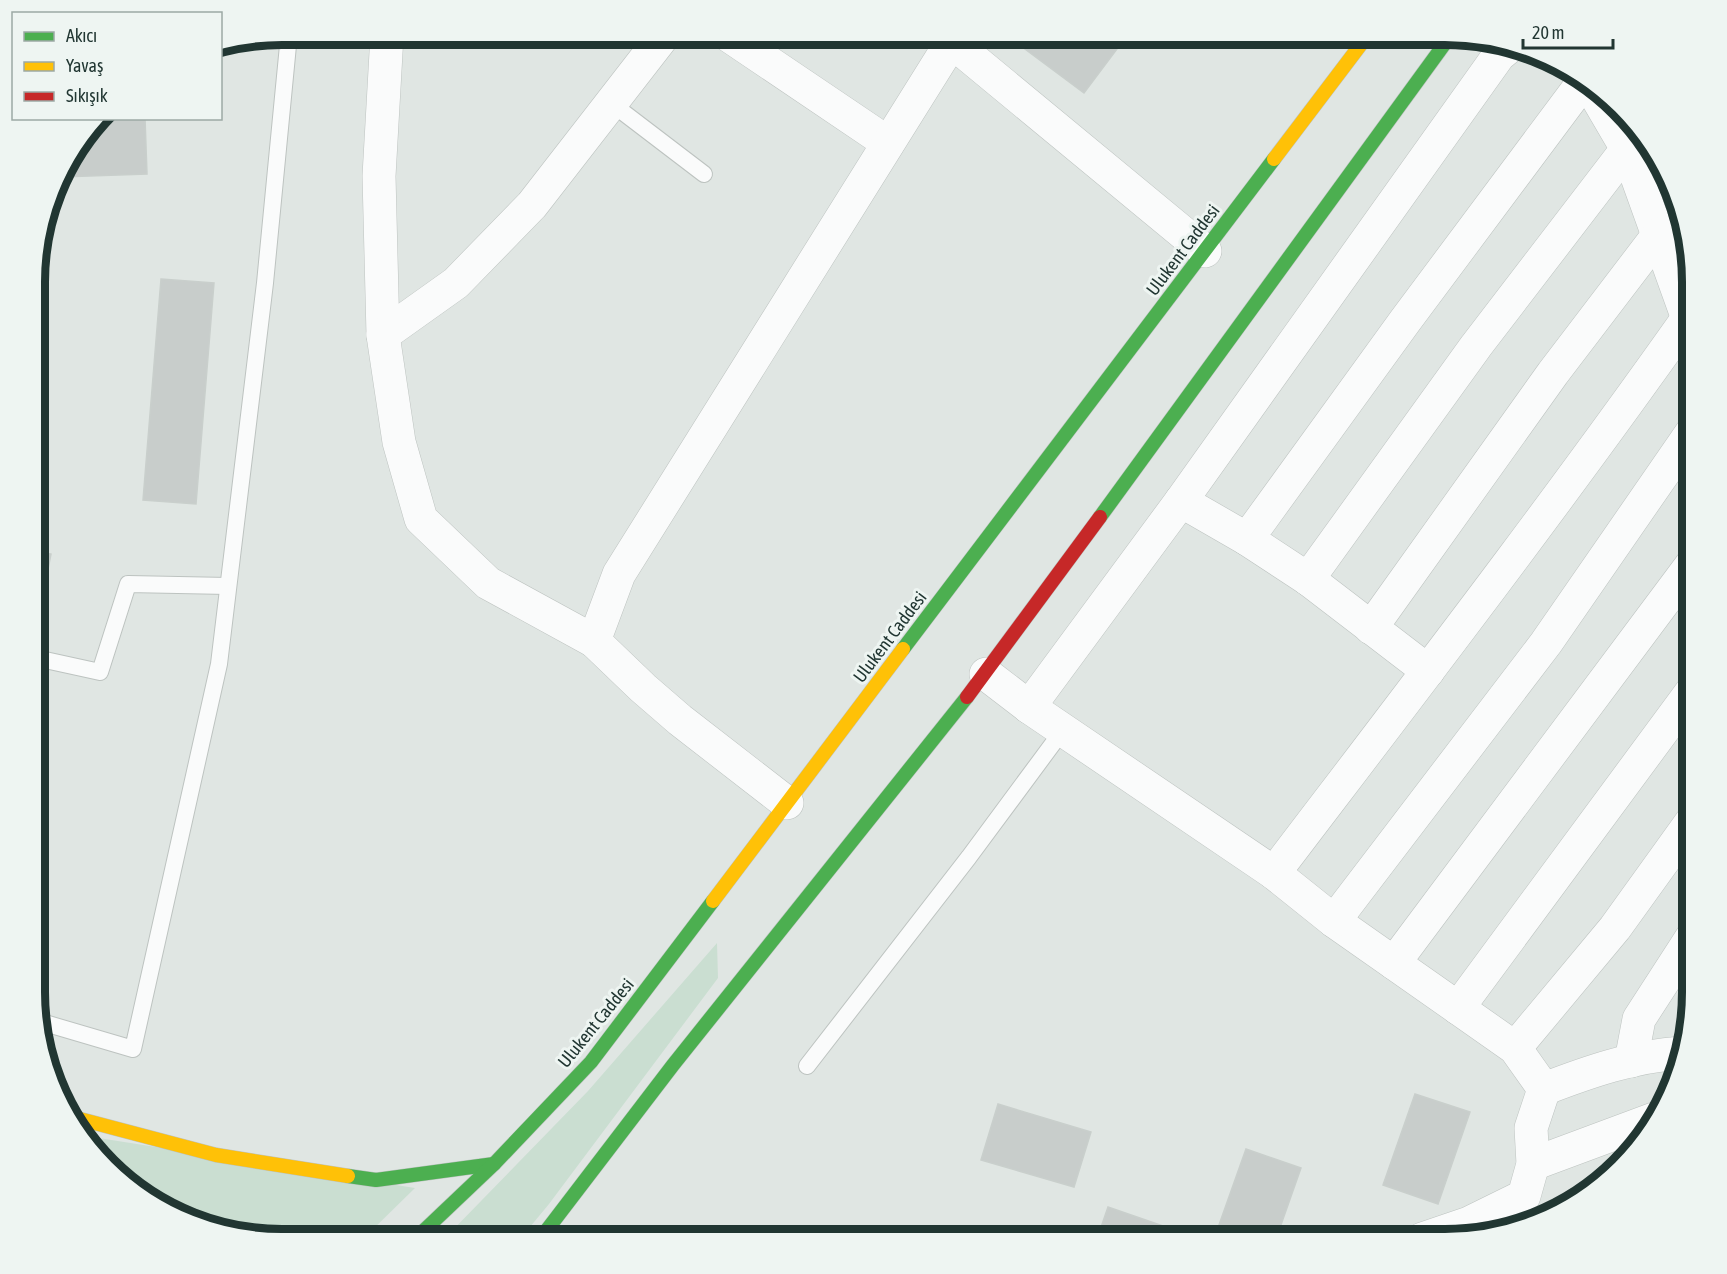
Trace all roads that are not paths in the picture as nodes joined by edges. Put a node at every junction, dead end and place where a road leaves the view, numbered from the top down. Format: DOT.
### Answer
graph roads {
  1 [pos="288,45"];
  2 [pos="386,45"];
  3 [pos="656,45"];
  4 [pos="743,45"];
  5 [pos="950,45"];
  6 [pos="962,45"];
  7 [pos="1360,45"];
  8 [pos="1444,45"];
  9 [pos="1502,52"];
  10 [pos="1580,87"];
  11 [pos="611,103"];
  12 [pos="1600,104"];
  13 [pos="888,143"];
  14 [pos="1627,149"];
  15 [pos="704,174"];
  16 [pos="1659,234"];
  17 [pos="1205,251"];
  18 [pos="1682,301"];
  19 [pos="1682,334"];
  20 [pos="383,335"];
  21 [pos="1682,446"];
  22 [pos="1181,501"];
  23 [pos="1247,539"];
  24 [pos="1682,577"];
  25 [pos="1308,579"];
  26 [pos="228,586"];
  27 [pos="1371,628"];
  28 [pos="594,641"];
  29 [pos="45,660"];
  30 [pos="1428,670"];
  31 [pos="986,674"];
  32 [pos="1682,705"];
  33 [pos="1029,706"];
  34 [pos="1064,730"];
  35 [pos="787,803"];
  36 [pos="1682,835"];
  37 [pos="1274,873"];
  38 [pos="1334,921"];
  39 [pos="1682,952"];
  40 [pos="1394,963"];
  41 [pos="1458,1008"];
  42 [pos="47,1024"];
  43 [pos="1515,1048"];
  44 [pos="1674,1054"];
  45 [pos="1631,1061"];
  46 [pos="807,1066"];
  47 [pos="1544,1089"];
  48 [pos="82,1120"];
  49 [pos="1643,1123"];
  50 [pos="495,1164"];
  51 [pos="1533,1164"];
  52 [pos="426,1229"];
  53 [pos="548,1229"];
  54 [pos="1453,1229"];
  1 -- 26 [label="lane"];
  2 -- 20 [label="street"];
  3 -- 11 [label="street"];
  4 -- 13 [label="street"];
  5 -- 13 [label="street"];
  6 -- 17 [label="street"];
  7 -- 17 [label="street, Ulukent Caddesi"];
  8 -- 31 [label="street"];
  9 -- 22 [label="street"];
  10 -- 23 [label="street"];
  11 -- 15 [label="lane"];
  11 -- 20 [label="street"];
  12 -- 14 [label="street"];
  13 -- 28 [label="street"];
  14 -- 16 [label="street"];
  14 -- 25 [label="street"];
  16 -- 18 [label="street"];
  16 -- 27 [label="street"];
  17 -- 35 [label="street, Ulukent Caddesi"];
  19 -- 30 [label="street"];
  20 -- 28 [label="street"];
  21 -- 38 [label="street"];
  22 -- 23 [label="street"];
  22 -- 33 [label="street"];
  23 -- 25 [label="street"];
  24 -- 40 [label="street"];
  25 -- 27 [label="street"];
  26 -- 29 [label="lane"];
  26 -- 42 [label="lane"];
  27 -- 30 [label="street"];
  28 -- 35 [label="street"];
  30 -- 37 [label="street"];
  31 -- 33 [label="street"];
  31 -- 53 [label="street"];
  32 -- 41 [label="street"];
  33 -- 34 [label="street"];
  34 -- 37 [label="street"];
  34 -- 46 [label="lane"];
  35 -- 50 [label="street, Ulukent Caddesi"];
  36 -- 43 [label="street"];
  37 -- 38 [label="street"];
  38 -- 40 [label="street"];
  39 -- 45 [label="street"];
  40 -- 41 [label="street"];
  41 -- 43 [label="street"];
  43 -- 47 [label="street"];
  44 -- 45 [label="street"];
  45 -- 47 [label="street"];
  47 -- 51 [label="street"];
  48 -- 50 [label="street"];
  49 -- 51 [label="street"];
  50 -- 52 [label="street, Ulukent Caddesi"];
  51 -- 54 [label="street"];
}
